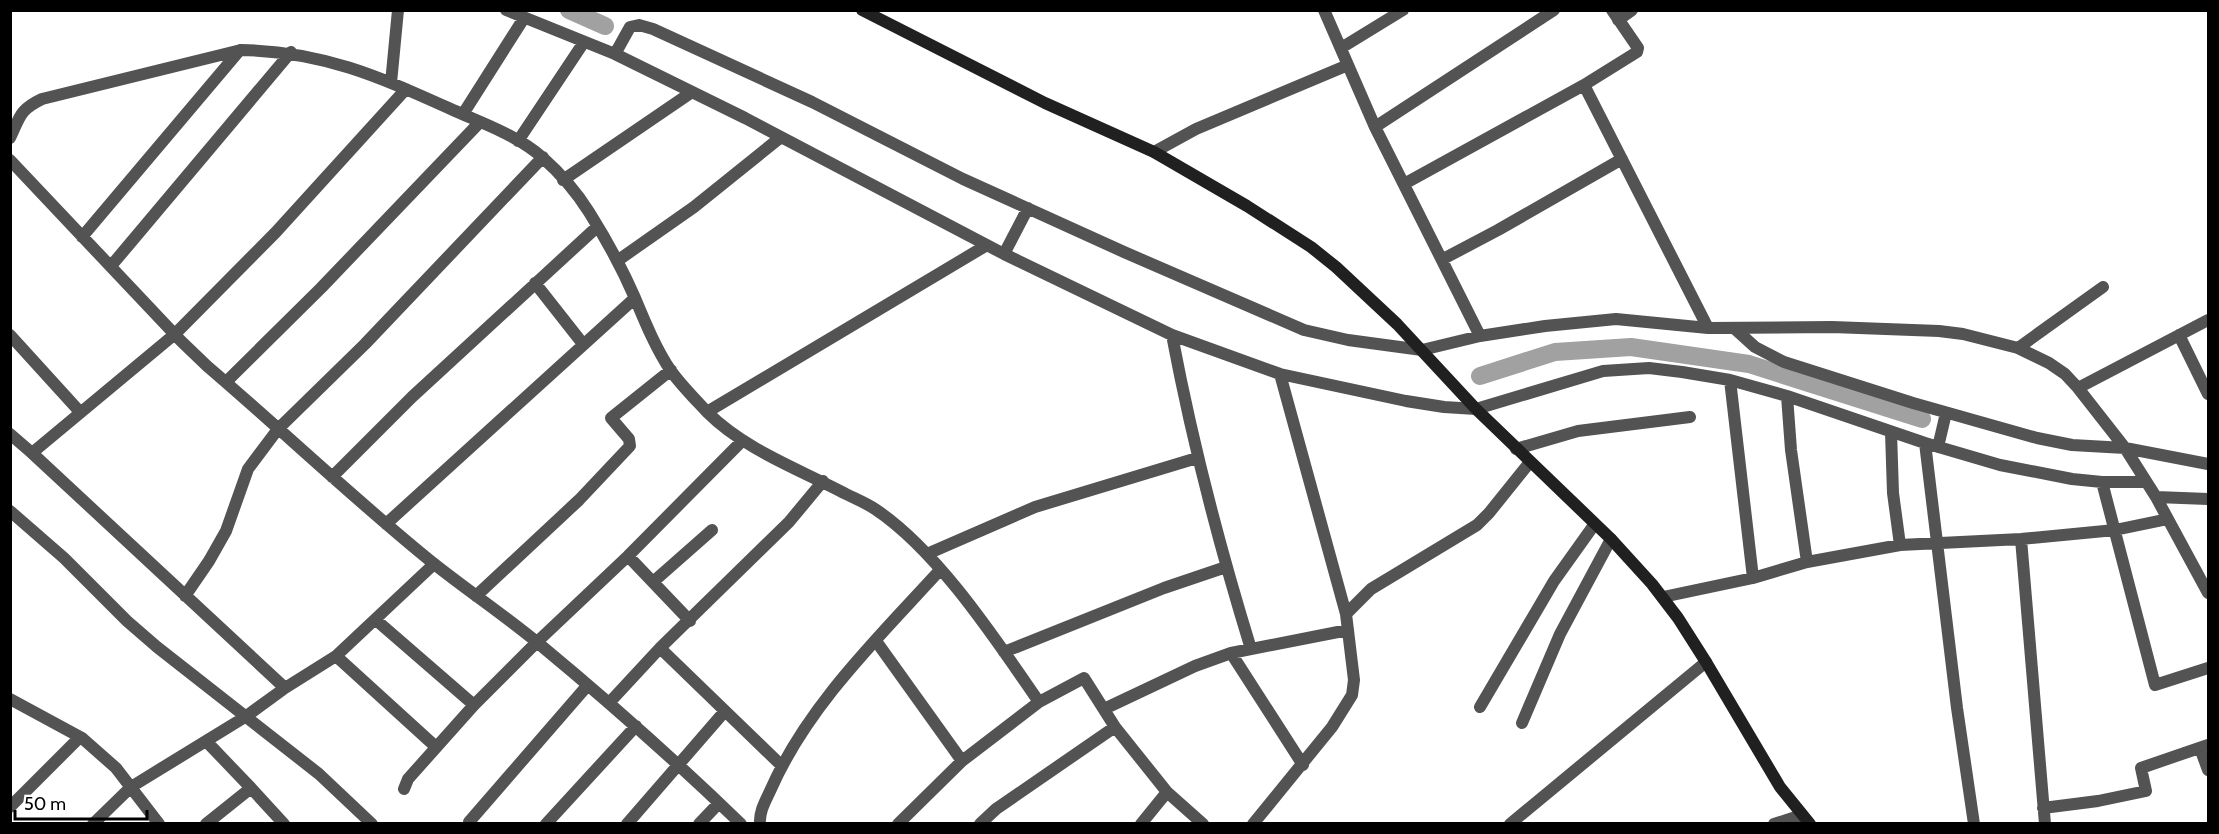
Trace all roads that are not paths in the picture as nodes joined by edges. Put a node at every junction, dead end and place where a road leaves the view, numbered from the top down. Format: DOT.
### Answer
graph roads {
  1 [pos="398,10"];
  2 [pos="506,10"];
  3 [pos="862,10"];
  4 [pos="1324,10"];
  5 [pos="1403,10"];
  6 [pos="1554,10"];
  7 [pos="1632,10"];
  8 [pos="1615,15"];
  9 [pos="524,18"];
  10 [pos="584,42"];
  11 [pos="1341,48"];
  12 [pos="241,50"];
  13 [pos="291,52"];
  14 [pos="615,54"];
  15 [pos="1348,65"];
  16 [pos="391,83"];
  17 [pos="1584,85"];
  18 [pos="406,89"];
  19 [pos="692,92"];
  20 [pos="463,114"];
  21 [pos="480,122"];
  22 [pos="1376,127"];
  23 [pos="782,137"];
  24 [pos="10,138"];
  25 [pos="518,141"];
  26 [pos="1154,152"];
  27 [pos="543,158"];
  28 [pos="1622,159"];
  29 [pos="10,160"];
  30 [pos="563,180"];
  31 [pos="1404,184"];
  32 [pos="1028,208"];
  33 [pos="597,226"];
  34 [pos="82,237"];
  35 [pos="987,245"];
  36 [pos="1004,254"];
  37 [pos="1443,259"];
  38 [pos="617,261"];
  39 [pos="111,266"];
  40 [pos="535,283"];
  41 [pos="2103,287"];
  42 [pos="635,298"];
  43 [pos="2208,320"];
  44 [pos="1708,328"];
  45 [pos="1734,328"];
  46 [pos="175,334"];
  47 [pos="10,335"];
  48 [pos="1172,335"];
  49 [pos="2179,335"];
  50 [pos="1480,336"];
  51 [pos="583,344"];
  52 [pos="2018,348"];
  53 [pos="1422,350"];
  54 [pos="671,370"];
  55 [pos="1280,374"];
  56 [pos="1730,380"];
  57 [pos="226,382"];
  58 [pos="2078,388"];
  59 [pos="2208,394"];
  60 [pos="1787,396"];
  61 [pos="1476,409"];
  62 [pos="80,412"];
  63 [pos="707,412"];
  64 [pos="1946,413"];
  65 [pos="1690,417"];
  66 [pos="278,429"];
  67 [pos="1891,432"];
  68 [pos="10,434"];
  69 [pos="742,441"];
  70 [pos="1925,443"];
  71 [pos="1938,447"];
  72 [pos="2125,448"];
  73 [pos="1516,449"];
  74 [pos="32,453"];
  75 [pos="1197,458"];
  76 [pos="1530,462"];
  77 [pos="2208,464"];
  78 [pos="332,477"];
  79 [pos="823,482"];
  80 [pos="2102,482"];
  81 [pos="2145,482"];
  82 [pos="2156,497"];
  83 [pos="2208,500"];
  84 [pos="10,511"];
  85 [pos="2168,519"];
  86 [pos="386,524"];
  87 [pos="1594,525"];
  88 [pos="712,530"];
  89 [pos="2115,530"];
  90 [pos="1611,539"];
  91 [pos="2020,539"];
  92 [pos="1938,542"];
  93 [pos="1900,545"];
  94 [pos="927,554"];
  95 [pos="628,556"];
  96 [pos="1807,562"];
  97 [pos="434,564"];
  98 [pos="1226,567"];
  99 [pos="940,570"];
  100 [pos="1753,578"];
  101 [pos="653,582"];
  102 [pos="2208,593"];
  103 [pos="185,596"];
  104 [pos="476,596"];
  105 [pos="1663,597"];
  106 [pos="1346,614"];
  107 [pos="376,620"];
  108 [pos="690,621"];
  109 [pos="1348,630"];
  110 [pos="876,641"];
  111 [pos="537,642"];
  112 [pos="660,648"];
  113 [pos="1251,649"];
  114 [pos="1005,652"];
  115 [pos="1231,653"];
  116 [pos="336,656"];
  117 [pos="1706,662"];
  118 [pos="2208,668"];
  119 [pos="587,686"];
  120 [pos="285,688"];
  121 [pos="10,699"];
  122 [pos="1039,702"];
  123 [pos="609,703"];
  124 [pos="474,705"];
  125 [pos="1480,707"];
  126 [pos="1104,709"];
  127 [pos="725,711"];
  128 [pos="244,717"];
  129 [pos="1522,723"];
  130 [pos="636,726"];
  131 [pos="1115,727"];
  132 [pos="80,737"];
  133 [pos="206,741"];
  134 [pos="2204,746"];
  135 [pos="436,747"];
  136 [pos="962,761"];
  137 [pos="679,763"];
  138 [pos="1303,765"];
  139 [pos="782,766"];
  140 [pos="2208,770"];
  141 [pos="131,787"];
  142 [pos="251,788"];
  143 [pos="404,789"];
  144 [pos="1167,792"];
  145 [pos="719,802"];
  146 [pos="10,807"];
  147 [pos="2043,808"];
  148 [pos="1806,819"];
  149 [pos="763,821"];
  150 [pos="93,824"];
  151 [pos="159,824"];
  152 [pos="206,824"];
  153 [pos="284,824"];
  154 [pos="372,824"];
  155 [pos="471,824"];
  156 [pos="546,824"];
  157 [pos="627,824"];
  158 [pos="699,824"];
  159 [pos="741,824"];
  160 [pos="898,824"];
  161 [pos="980,824"];
  162 [pos="1140,824"];
  163 [pos="1203,824"];
  164 [pos="1253,824"];
  165 [pos="1510,824"];
  166 [pos="1773,824"];
  167 [pos="1974,824"];
  168 [pos="2044,824"];
  1 -- 16 [label="street"];
  2 -- 9 [label="street"];
  3 -- 26 [label="main road"];
  4 -- 11 [label="street"];
  5 -- 11 [label="street"];
  6 -- 22 [label="street"];
  7 -- 8 [label="street"];
  8 -- 17 [label="street"];
  9 -- 10 [label="street"];
  9 -- 20 [label="street"];
  10 -- 14 [label="street"];
  10 -- 25 [label="street"];
  11 -- 15 [label="street"];
  12 -- 13 [label="street"];
  12 -- 24 [label="street"];
  12 -- 34 [label="street"];
  13 -- 16 [label="street"];
  13 -- 39 [label="street"];
  14 -- 19 [label="street"];
  14 -- 32 [label="street"];
  15 -- 22 [label="street"];
  15 -- 26 [label="street"];
  16 -- 18 [label="street"];
  17 -- 28 [label="street"];
  17 -- 31 [label="street"];
  18 -- 20 [label="street"];
  18 -- 46 [label="street"];
  19 -- 23 [label="street"];
  19 -- 30 [label="street"];
  20 -- 21 [label="street"];
  21 -- 25 [label="street"];
  21 -- 57 [label="street"];
  22 -- 31 [label="street"];
  23 -- 35 [label="street"];
  23 -- 38 [label="street"];
  25 -- 27 [label="street"];
  26 -- 53 [label="main road"];
  27 -- 30 [label="street"];
  27 -- 66 [label="street"];
  28 -- 37 [label="street"];
  28 -- 44 [label="street"];
  29 -- 34 [label="street"];
  30 -- 33 [label="street"];
  31 -- 37 [label="street"];
  32 -- 36 [label="street"];
  32 -- 53 [label="street"];
  33 -- 38 [label="street"];
  33 -- 40 [label="street"];
  34 -- 39 [label="street"];
  35 -- 36 [label="street"];
  35 -- 63 [label="street"];
  36 -- 48 [label="street"];
  37 -- 50 [label="street"];
  38 -- 42 [label="street"];
  39 -- 46 [label="street"];
  40 -- 51 [label="street"];
  40 -- 78 [label="street"];
  41 -- 52 [label="street"];
  42 -- 51 [label="street"];
  42 -- 54 [label="street"];
  43 -- 49 [label="street"];
  44 -- 45 [label="street"];
  44 -- 50 [label="street"];
  45 -- 52 [label="street"];
  45 -- 64 [label="street"];
  46 -- 57 [label="street"];
  46 -- 62 [label="street"];
  47 -- 62 [label="street"];
  48 -- 55 [label="street"];
  48 -- 75 [label="street"];
  49 -- 58 [label="street"];
  49 -- 59 [label="street"];
  50 -- 53 [label="street"];
  51 -- 86 [label="street"];
  52 -- 58 [label="street"];
  53 -- 61 [label="main road"];
  54 -- 63 [label="street"];
  54 -- 104 [label="street"];
  55 -- 61 [label="street"];
  55 -- 106 [label="street"];
  56 -- 60 [label="street"];
  56 -- 61 [label="street"];
  56 -- 100 [label="street"];
  57 -- 66 [label="street"];
  58 -- 72 [label="street"];
  60 -- 67 [label="street"];
  60 -- 96 [label="street"];
  61 -- 73 [label="main road"];
  62 -- 74 [label="street"];
  63 -- 69 [label="street"];
  64 -- 71 [label="street"];
  64 -- 72 [label="street"];
  65 -- 73 [label="street"];
  66 -- 78 [label="street"];
  66 -- 103 [label="street"];
  67 -- 70 [label="street"];
  67 -- 93 [label="street"];
  68 -- 74 [label="street"];
  69 -- 79 [label="street"];
  69 -- 95 [label="street"];
  70 -- 71 [label="street"];
  70 -- 92 [label="street"];
  71 -- 80 [label="street"];
  72 -- 77 [label="street"];
  72 -- 81 [label="street"];
  73 -- 76 [label="main road"];
  74 -- 103 [label="street"];
  75 -- 94 [label="street"];
  75 -- 98 [label="street"];
  76 -- 87 [label="main road"];
  76 -- 106 [label="street"];
  78 -- 86 [label="street"];
  79 -- 94 [label="street"];
  79 -- 108 [label="street"];
  80 -- 81 [label="street"];
  80 -- 89 [label="street"];
  81 -- 82 [label="street"];
  82 -- 83 [label="street"];
  82 -- 85 [label="street"];
  84 -- 128 [label="street"];
  85 -- 89 [label="street"];
  85 -- 102 [label="street"];
  86 -- 97 [label="street"];
  87 -- 90 [label="main road"];
  87 -- 125 [label="street"];
  88 -- 101 [label="street"];
  89 -- 91 [label="street"];
  89 -- 118 [label="street"];
  90 -- 105 [label="main road"];
  90 -- 129 [label="street"];
  91 -- 92 [label="street"];
  91 -- 147 [label="street"];
  92 -- 93 [label="street"];
  92 -- 167 [label="street"];
  93 -- 96 [label="street"];
  94 -- 99 [label="street"];
  95 -- 101 [label="street"];
  95 -- 111 [label="street"];
  96 -- 100 [label="street"];
  97 -- 104 [label="street"];
  97 -- 107 [label="street"];
  98 -- 113 [label="street"];
  98 -- 114 [label="street"];
  99 -- 110 [label="street"];
  99 -- 114 [label="street"];
  100 -- 105 [label="street"];
  101 -- 108 [label="street"];
  103 -- 120 [label="street"];
  104 -- 111 [label="street"];
  105 -- 117 [label="main road"];
  106 -- 109 [label="street"];
  107 -- 116 [label="street"];
  107 -- 124 [label="street"];
  108 -- 112 [label="street"];
  109 -- 113 [label="street"];
  109 -- 138 [label="street"];
  110 -- 136 [label="street"];
  110 -- 139 [label="street"];
  111 -- 119 [label="street"];
  111 -- 124 [label="street"];
  112 -- 123 [label="street"];
  112 -- 127 [label="street"];
  113 -- 115 [label="street"];
  114 -- 122 [label="street"];
  115 -- 126 [label="street"];
  115 -- 138 [label="street"];
  116 -- 120 [label="street"];
  116 -- 135 [label="street"];
  117 -- 148 [label="main road"];
  117 -- 165 [label="street"];
  119 -- 123 [label="street"];
  119 -- 155 [label="street"];
  120 -- 128 [label="street"];
  121 -- 132 [label="street"];
  122 -- 126 [label="street"];
  122 -- 136 [label="street"];
  123 -- 130 [label="street"];
  124 -- 135 [label="street"];
  126 -- 131 [label="street"];
  127 -- 137 [label="street"];
  127 -- 139 [label="street"];
  128 -- 133 [label="street"];
  128 -- 154 [label="street"];
  130 -- 137 [label="street"];
  130 -- 156 [label="street"];
  131 -- 144 [label="street"];
  131 -- 161 [label="street"];
  132 -- 141 [label="street"];
  132 -- 146 [label="street"];
  133 -- 141 [label="street"];
  133 -- 142 [label="street"];
  134 -- 140 [label="street"];
  134 -- 147 [label="street"];
  135 -- 143 [label="street"];
  136 -- 160 [label="street"];
  137 -- 145 [label="street"];
  137 -- 157 [label="street"];
  138 -- 164 [label="street"];
  139 -- 149 [label="street"];
  141 -- 150 [label="street"];
  141 -- 151 [label="street"];
  142 -- 152 [label="street"];
  142 -- 153 [label="street"];
  144 -- 162 [label="street"];
  144 -- 163 [label="street"];
  145 -- 158 [label="street"];
  145 -- 159 [label="street"];
  147 -- 168 [label="street"];
  148 -- 166 [label="street"];
}
